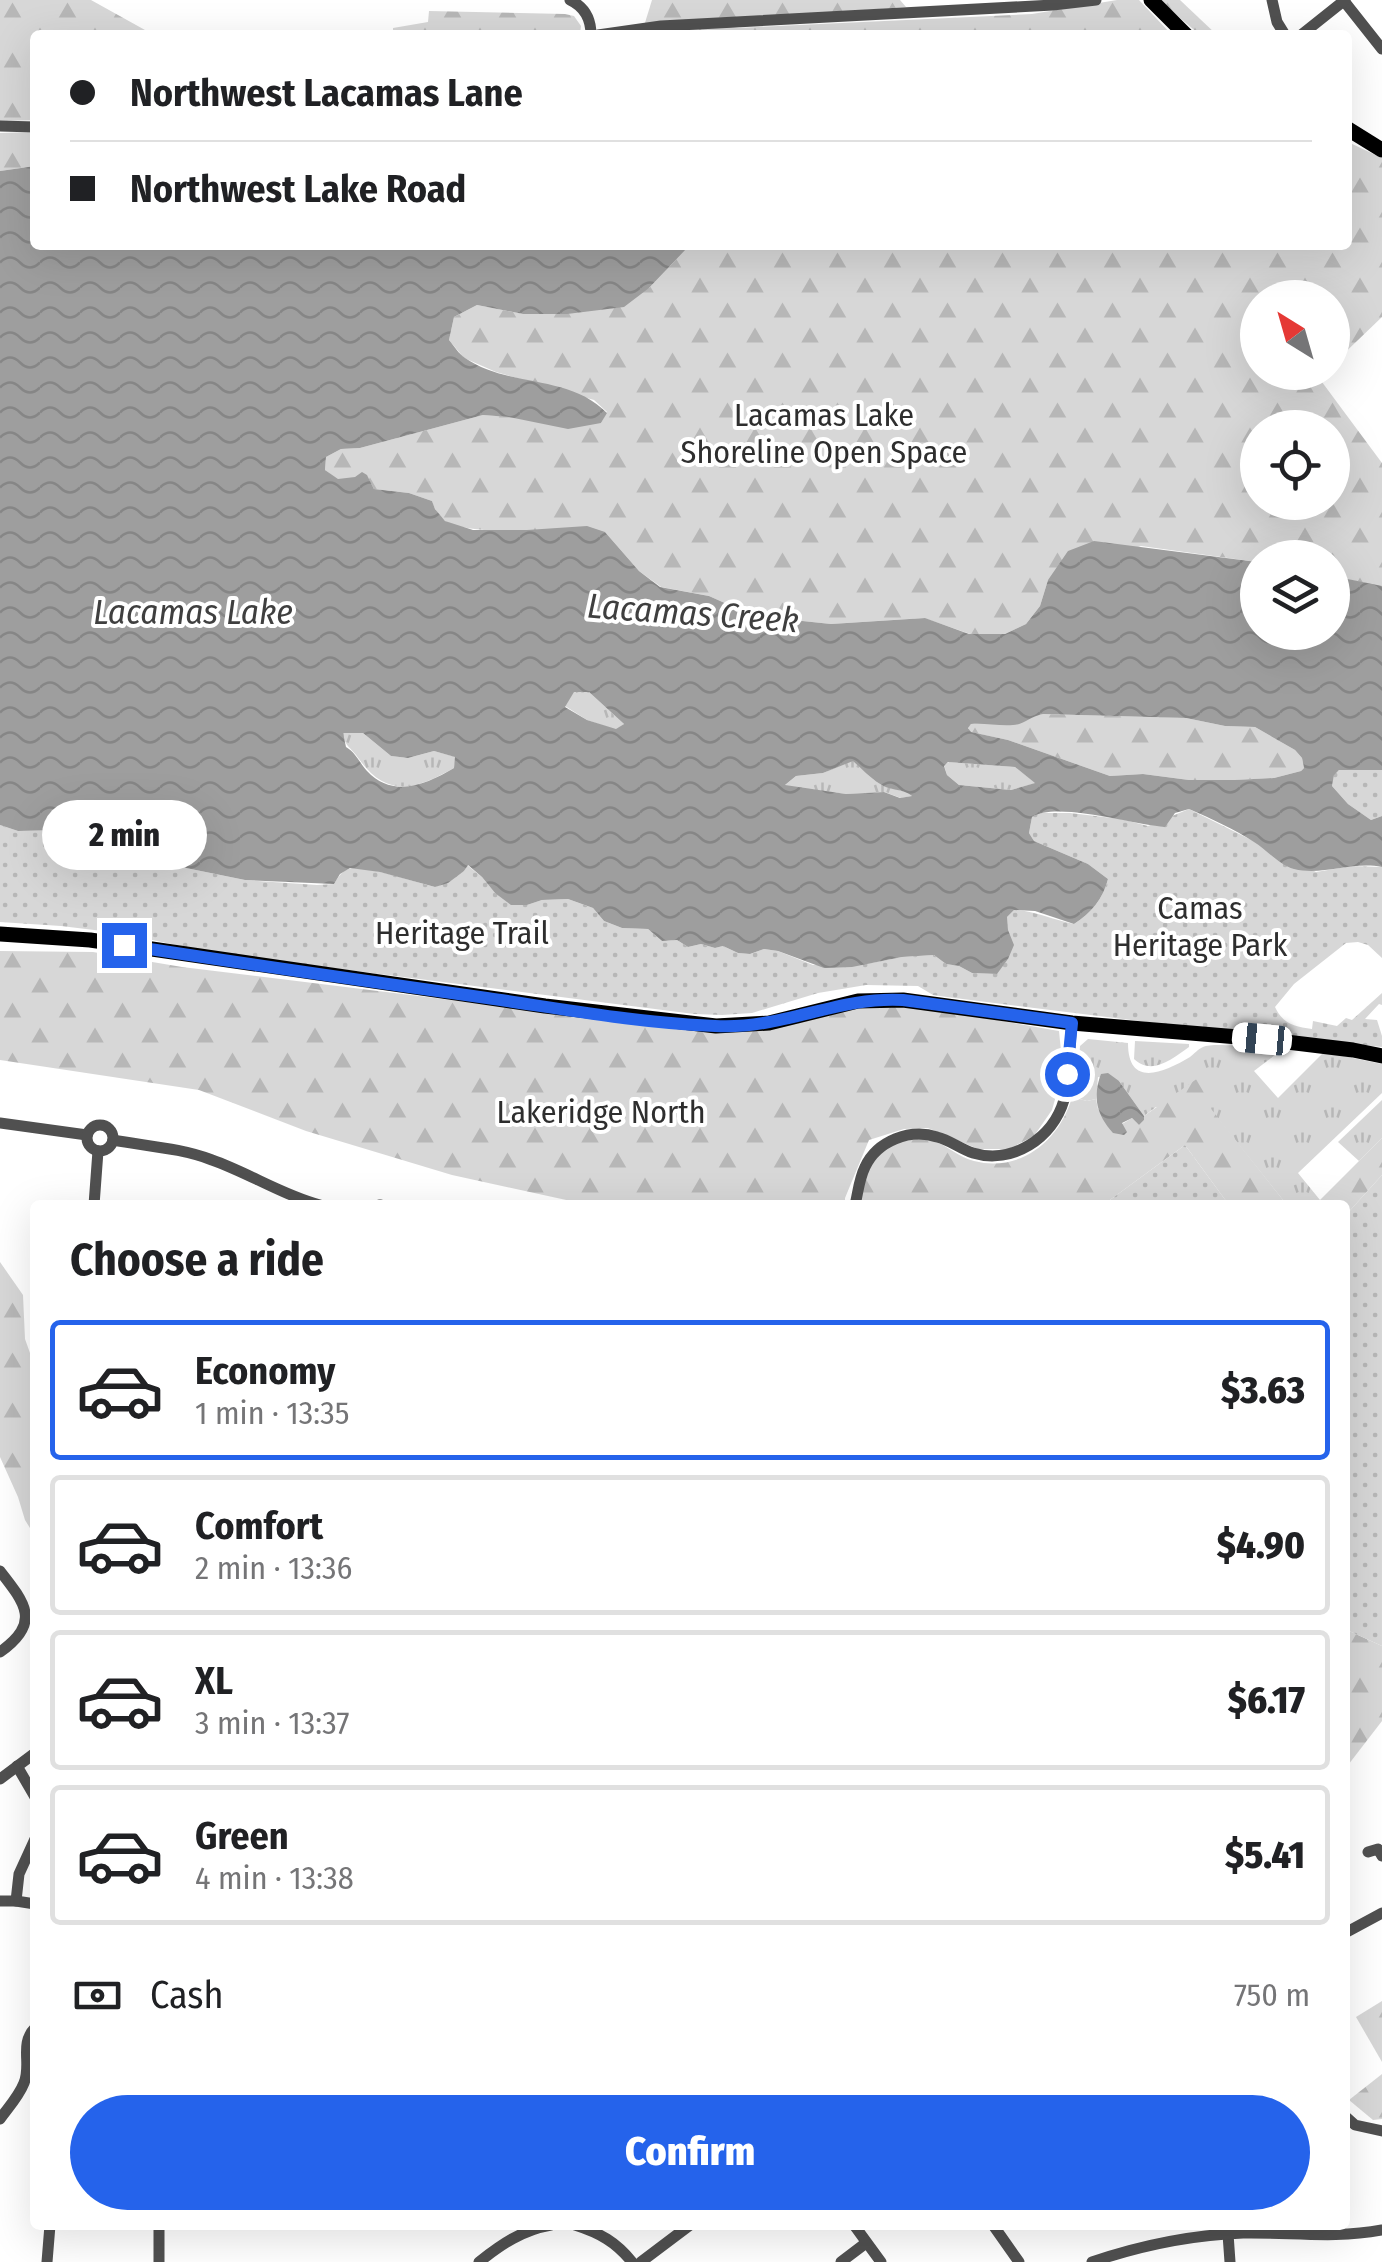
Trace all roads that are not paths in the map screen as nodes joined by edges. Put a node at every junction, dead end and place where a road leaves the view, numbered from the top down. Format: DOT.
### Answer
graph roads {
  1 [pos="570,0"];
  2 [pos="1096,0"];
  3 [pos="1151,0"];
  4 [pos="1272,0"];
  5 [pos="1345,0"];
  6 [pos="948,6"];
  7 [pos="593,30"];
  8 [pos="632,30"];
  9 [pos="1181,30"];
  10 [pos="1283,30"];
  11 [pos="1306,30"];
  12 [pos="1382,49"];
  13 [pos="0,126"];
  14 [pos="30,126"];
  15 [pos="1352,131"];
  16 [pos="1382,150"];
  17 [pos="0,934"];
  18 [pos="1072,1023"];
  19 [pos="1382,1056"];
  20 [pos="0,1122"];
  21 [pos="87,1135"];
  22 [pos="112,1140"];
  23 [pos="98,1151"];
  24 [pos="94,1200"];
  25 [pos="305,1200"];
  26 [pos="856,1200"];
  27 [pos="0,1571"];
  28 [pos="0,1652"];
  29 [pos="30,1757"];
  30 [pos="17,1766"];
  31 [pos="0,1779"];
  32 [pos="30,1788"];
  33 [pos="30,1849"];
  34 [pos="1368,1852"];
  35 [pos="1382,1856"];
  36 [pos="0,1901"];
  37 [pos="16,1901"];
  38 [pos="30,1903"];
  39 [pos="1382,1913"];
  40 [pos="1350,1930"];
  41 [pos="30,2032"];
  42 [pos="0,2119"];
  43 [pos="1350,2120"];
  44 [pos="1381,2131"];
  45 [pos="1382,2144"];
  46 [pos="50,2230"];
  47 [pos="159,2230"];
  48 [pos="534,2230"];
  49 [pos="590,2230"];
  50 [pos="683,2230"];
  51 [pos="857,2230"];
  52 [pos="997,2230"];
  53 [pos="1382,2230"];
  54 [pos="1228,2234"];
  55 [pos="866,2243"];
  56 [pos="47,2262"];
  57 [pos="159,2262"];
  58 [pos="479,2262"];
  59 [pos="632,2262"];
  60 [pos="641,2262"];
  61 [pos="841,2262"];
  62 [pos="881,2262"];
  63 [pos="1019,2262"];
  64 [pos="1092,2262"];
  65 [pos="1230,2262"];
  1 -- 7 [label="street"];
  2 -- 6 [label="street"];
  3 -- 9 [label="main road"];
  4 -- 10 [label="street"];
  5 -- 11 [label="street"];
  5 -- 12 [label="street"];
  6 -- 8 [label="street"];
  13 -- 14 [label="street"];
  15 -- 16 [label="main road"];
  17 -- 18 [label="main road"];
  18 -- 19 [label="main road"];
  18 -- 26 [label="street"];
  20 -- 21 [label="street"];
  21 -- 22 [label="street"];
  21 -- 23 [label="street"];
  22 -- 23 [label="street"];
  22 -- 25 [label="street"];
  23 -- 24 [label="street"];
  27 -- 28 [label="street"];
  29 -- 30 [label="street"];
  30 -- 31 [label="street"];
  30 -- 32 [label="street"];
  33 -- 37 [label="street"];
  34 -- 35 [label="street"];
  36 -- 37 [label="street"];
  37 -- 38 [label="street"];
  39 -- 40 [label="street"];
  41 -- 42 [label="street"];
  43 -- 44 [label="street"];
  44 -- 45 [label="street"];
  46 -- 56 [label="street"];
  47 -- 57 [label="street"];
  48 -- 58 [label="street"];
  49 -- 59 [label="street"];
  50 -- 60 [label="street"];
  51 -- 55 [label="street"];
  52 -- 63 [label="street"];
  53 -- 54 [label="street"];
  54 -- 64 [label="street"];
  54 -- 65 [label="street"];
  55 -- 61 [label="street"];
  55 -- 62 [label="street"];
}
